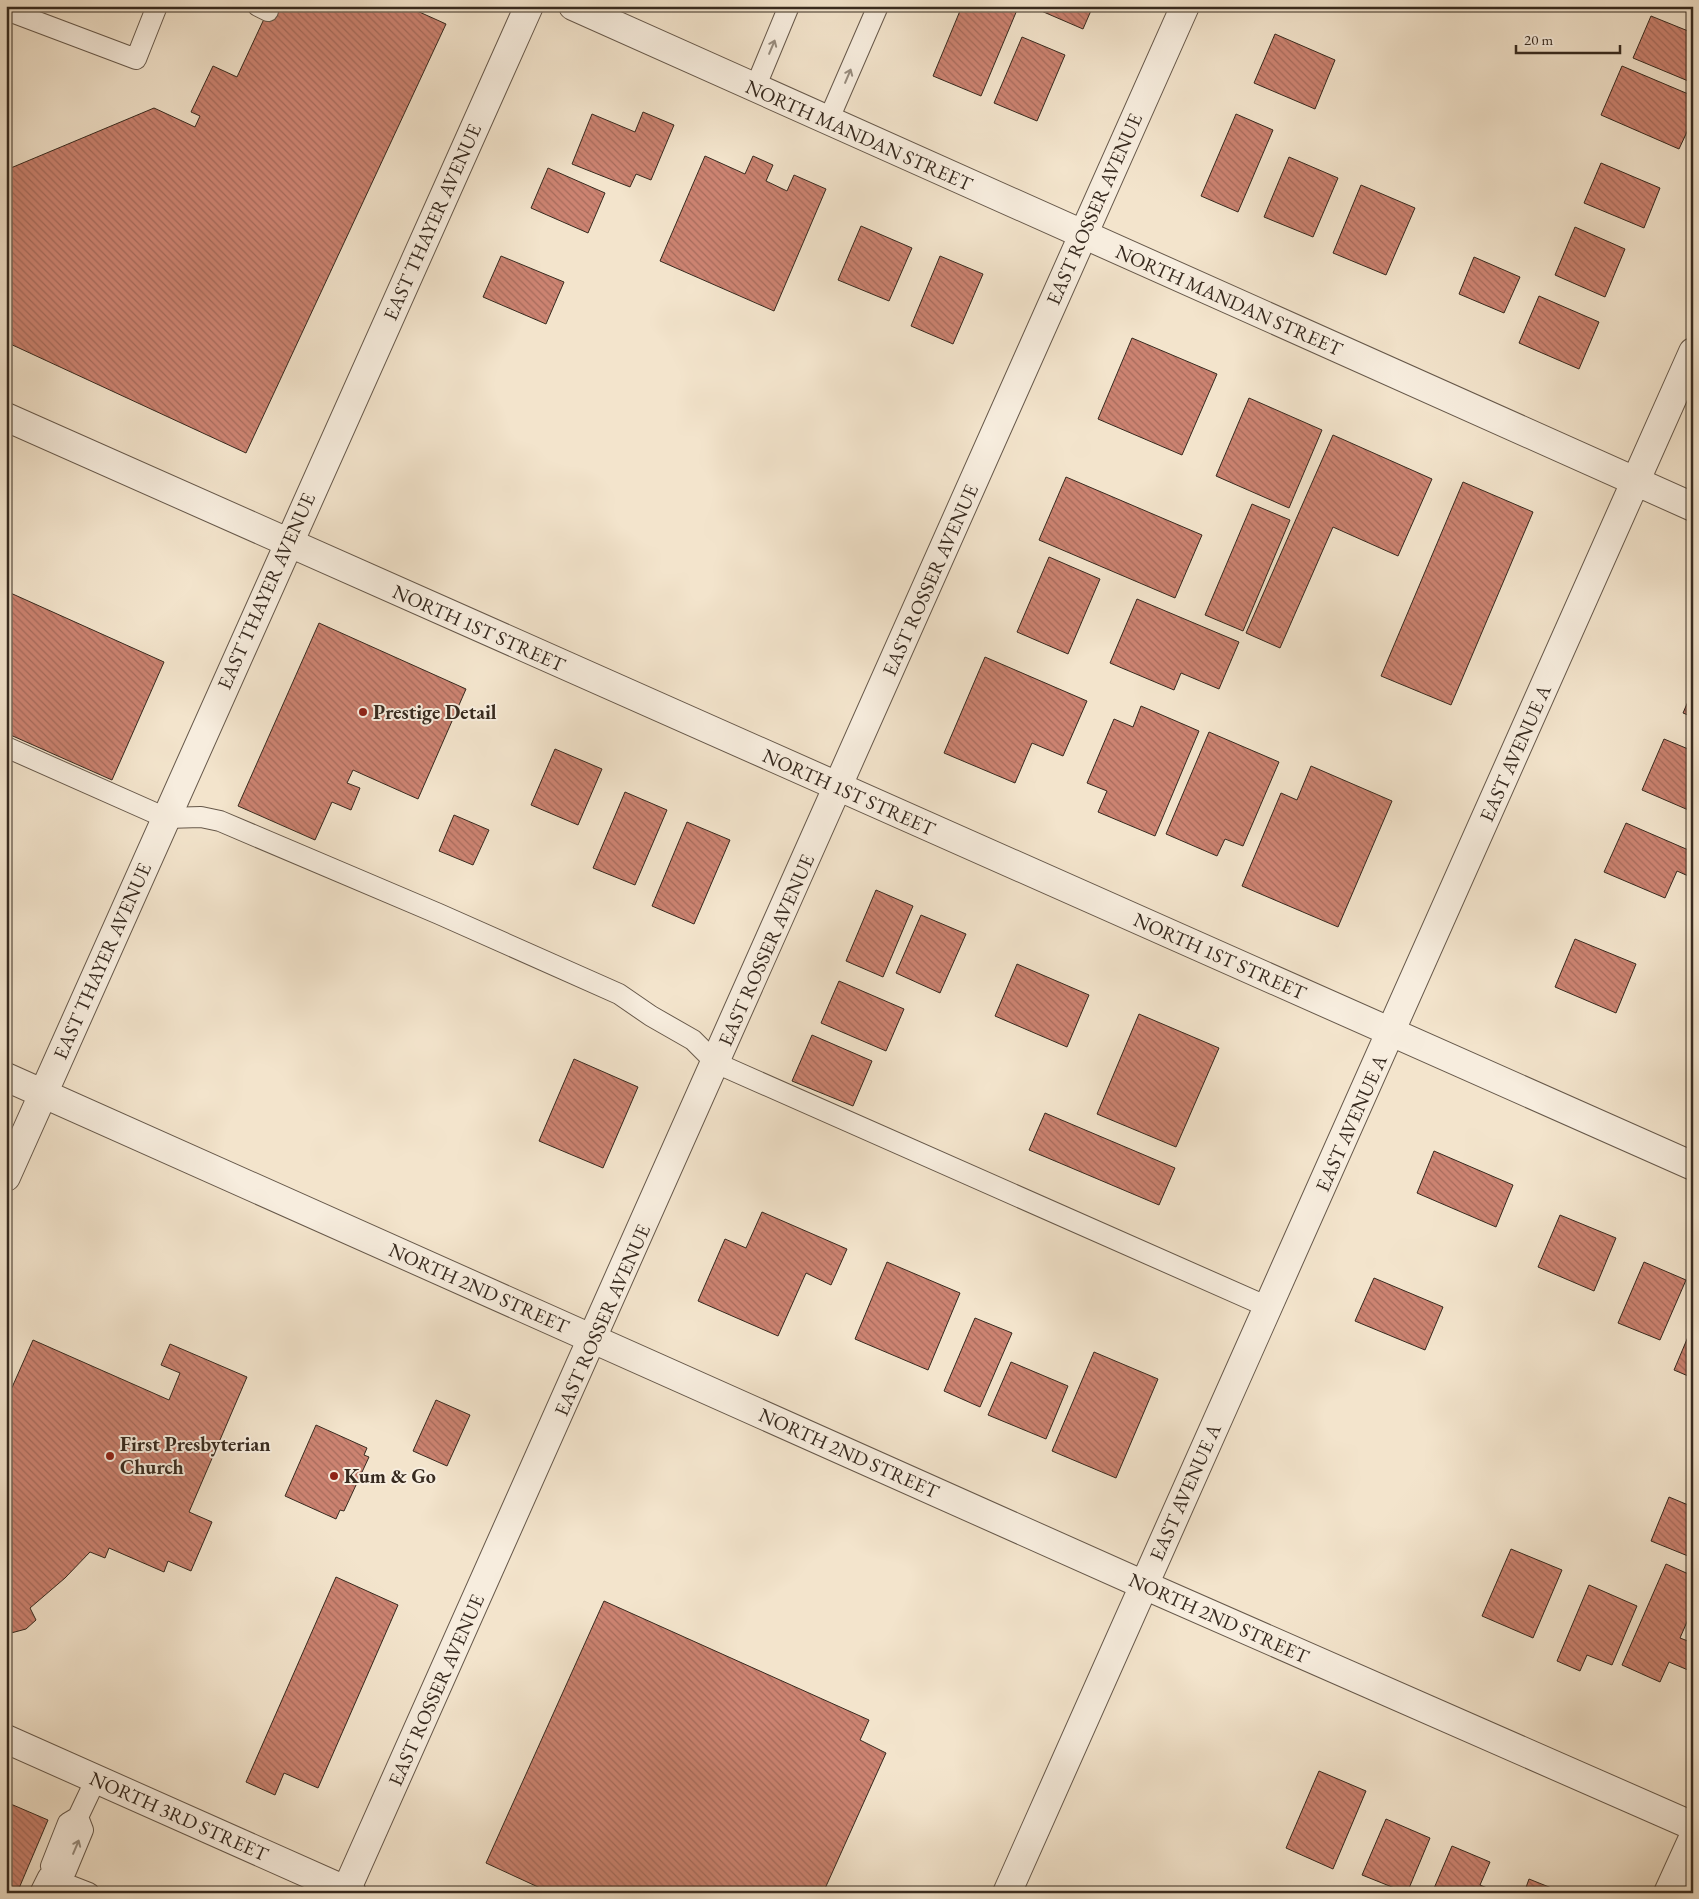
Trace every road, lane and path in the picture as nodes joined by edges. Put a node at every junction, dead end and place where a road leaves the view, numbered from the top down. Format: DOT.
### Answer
graph roads {
  1 [pos="157,6"];
  2 [pos="529,6"];
  3 [pos="573,6"];
  4 [pos="789,6"];
  5 [pos="878,6"];
  6 [pos="1185,6"];
  7 [pos="6,10"];
  8 [pos="755,88"];
  9 [pos="828,121"];
  10 [pos="1082,235"];
  11 [pos="1693,352"];
  12 [pos="6,417"];
  13 [pos="1635,482"];
  14 [pos="1693,507"];
  15 [pos="288,543"];
  16 [pos="6,747"];
  17 [pos="838,787"];
  18 [pos="166,818"];
  19 [pos="1391,1032"];
  20 [pos="716,1062"];
  21 [pos="6,1077"];
  22 [pos="43,1094"];
  23 [pos="1693,1166"];
  24 [pos="6,1177"];
  25 [pos="1268,1307"];
  26 [pos="593,1339"];
  27 [pos="1144,1584"];
  28 [pos="6,1739"];
  29 [pos="96,1779"];
  30 [pos="1693,1826"];
  31 [pos="1693,1838"];
  32 [pos="49,1881"];
  33 [pos="348,1892"];
  34 [pos="89,1893"];
  35 [pos="1008,1893"];
  36 [pos="1668,1893"];
  1 -- 7 [label="lane"];
  2 -- 15 [label="street, EAST THAYER AVENUE"];
  3 -- 8 [label="street, NORTH MANDAN STREET"];
  8 -- 4 [label="lane, one-way"];
  9 -- 5 [label="lane, one-way"];
  6 -- 10 [label="street, EAST ROSSER AVENUE"];
  8 -- 9 [label="street, NORTH MANDAN STREET"];
  9 -- 10 [label="street, NORTH MANDAN STREET"];
  10 -- 13 [label="street, NORTH MANDAN STREET"];
  10 -- 17 [label="street, EAST ROSSER AVENUE"];
  11 -- 13 [label="street, EAST AVENUE A"];
  12 -- 15 [label="street, NORTH 1ST STREET"];
  13 -- 14 [label="street, NORTH MANDAN STREET"];
  13 -- 19 [label="street, EAST AVENUE A"];
  15 -- 17 [label="street, NORTH 1ST STREET"];
  15 -- 18 [label="street, EAST THAYER AVENUE"];
  16 -- 18 [label="lane"];
  17 -- 19 [label="street, NORTH 1ST STREET"];
  17 -- 20 [label="street, EAST ROSSER AVENUE"];
  18 -- 20 [label="lane"];
  18 -- 22 [label="street, EAST THAYER AVENUE"];
  19 -- 23 [label="street, NORTH 1ST STREET"];
  19 -- 25 [label="street, EAST AVENUE A"];
  20 -- 25 [label="lane"];
  20 -- 26 [label="street, EAST ROSSER AVENUE"];
  21 -- 22 [label="street, NORTH 2ND STREET"];
  22 -- 24 [label="street, EAST THAYER AVENUE"];
  22 -- 26 [label="street, NORTH 2ND STREET"];
  25 -- 27 [label="street, EAST AVENUE A"];
  26 -- 27 [label="street, NORTH 2ND STREET"];
  26 -- 33 [label="street, EAST ROSSER AVENUE"];
  27 -- 30 [label="street, NORTH 2ND STREET"];
  27 -- 35 [label="street, EAST AVENUE A"];
  28 -- 29 [label="street, NORTH 3RD STREET"];
  29 -- 32 [label="lane"];
  29 -- 33 [label="street, NORTH 3RD STREET"];
  31 -- 36 [label="street"];
  32 -- 34 [label="lane"];
}
